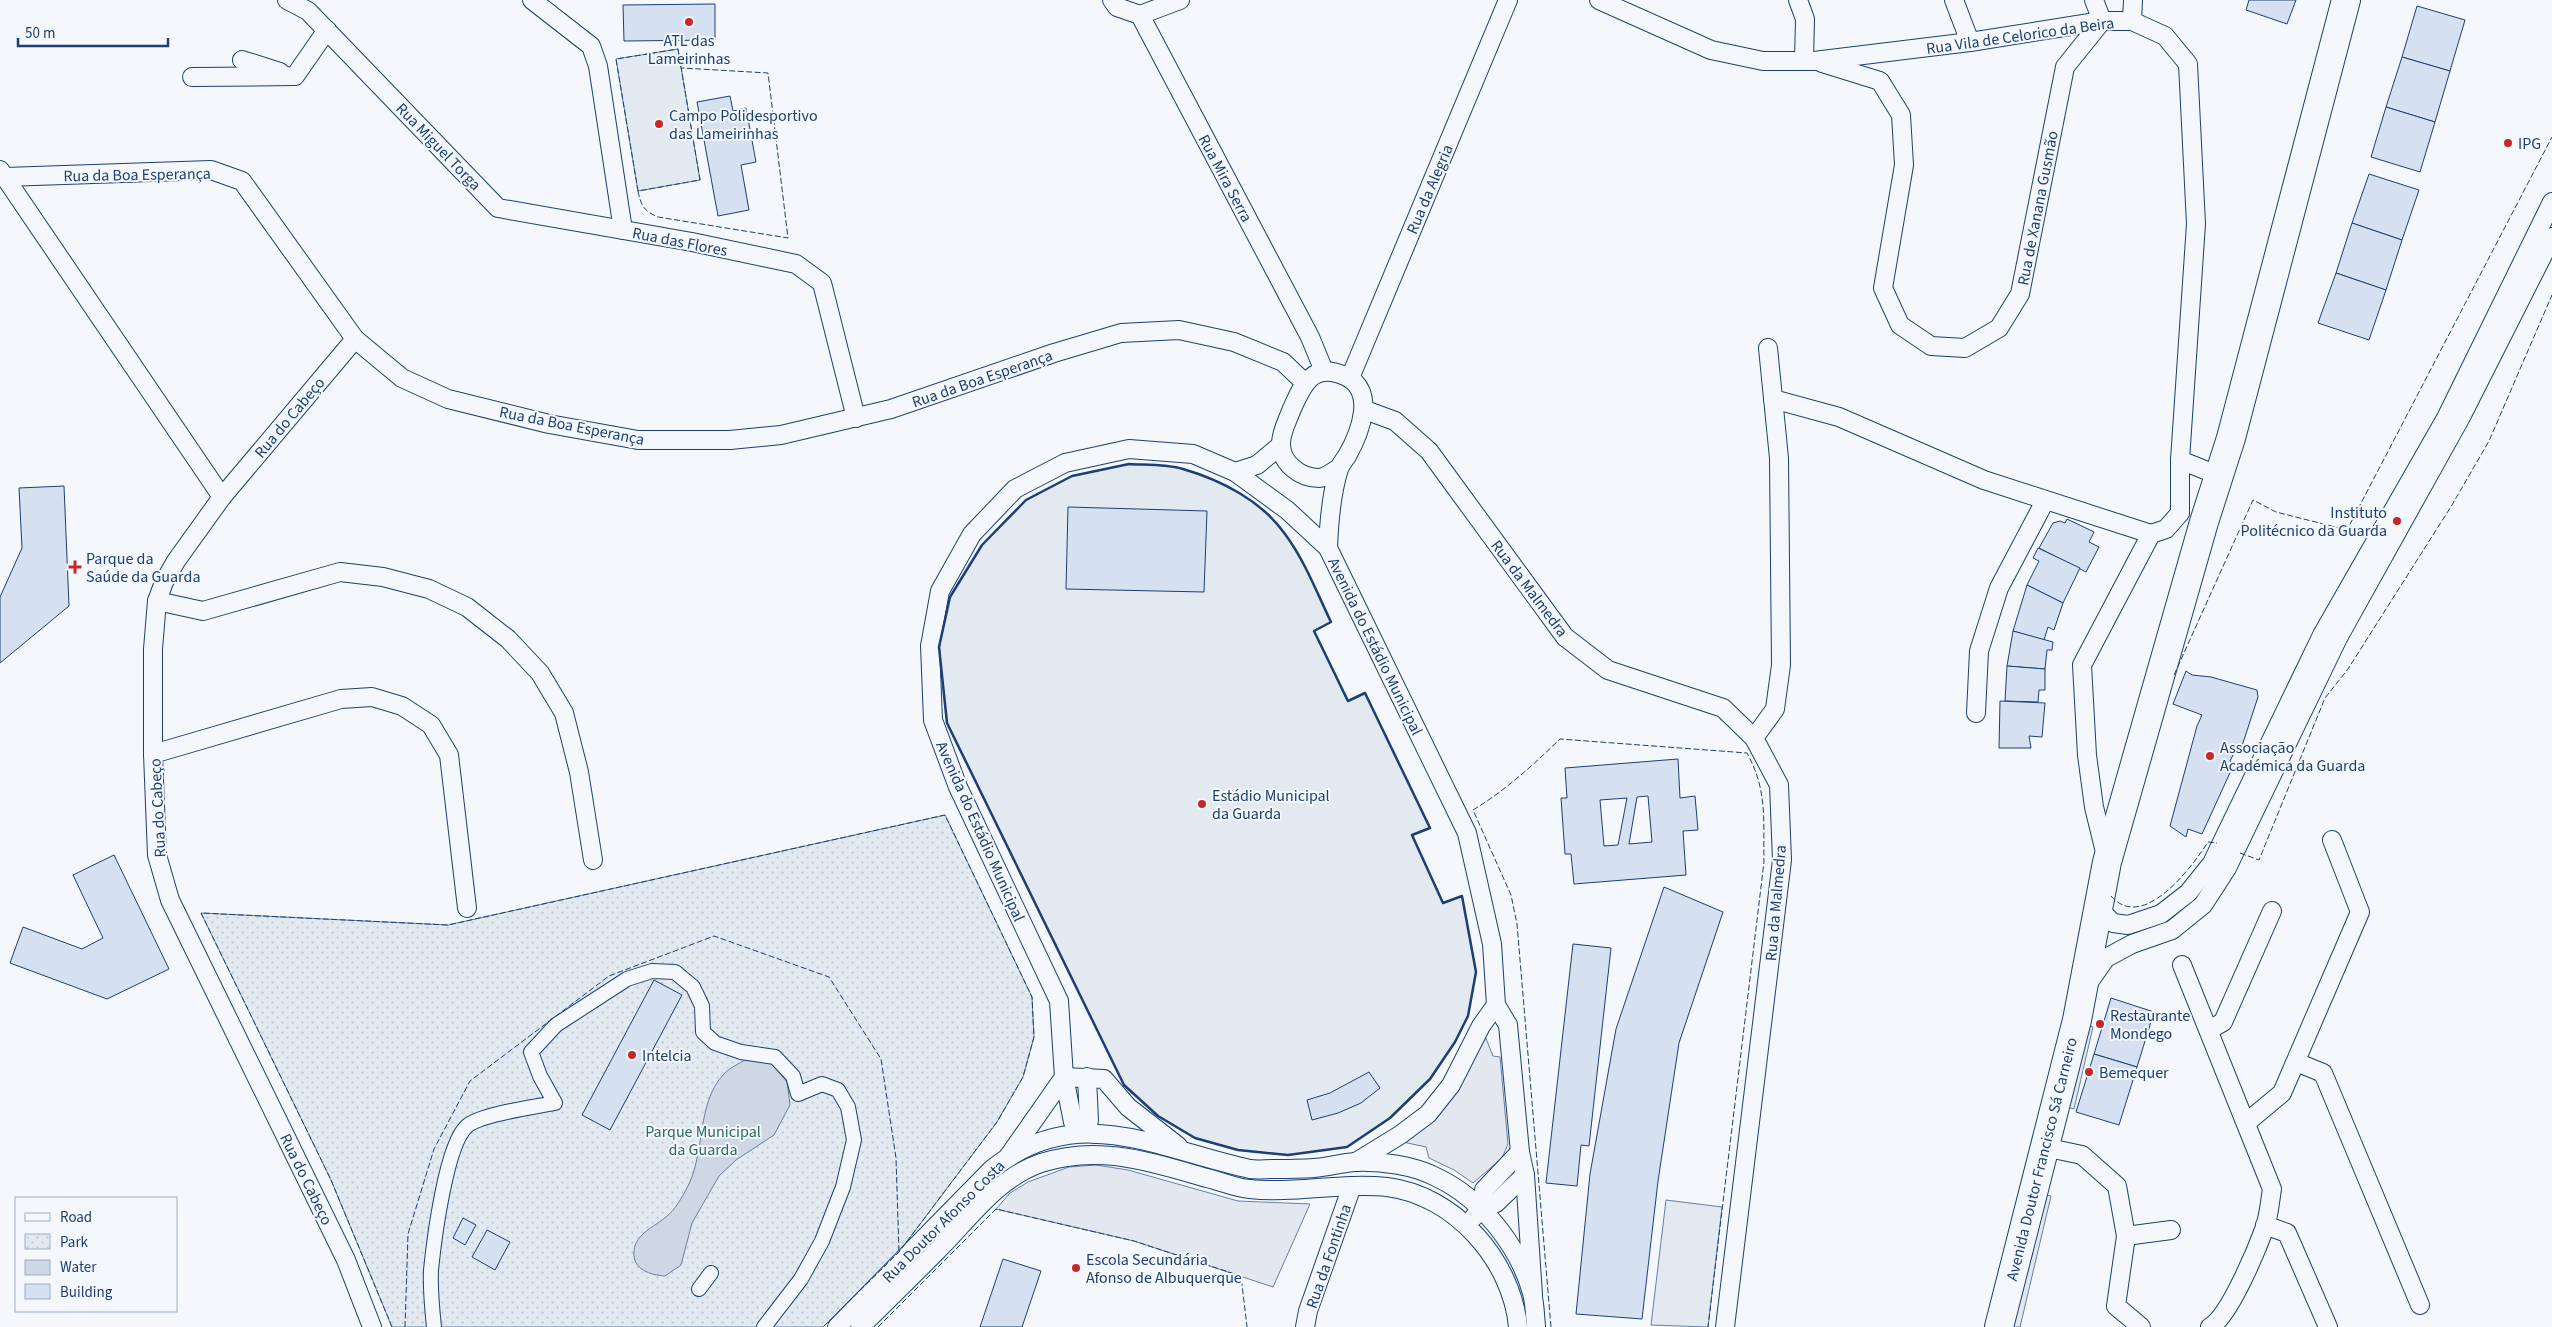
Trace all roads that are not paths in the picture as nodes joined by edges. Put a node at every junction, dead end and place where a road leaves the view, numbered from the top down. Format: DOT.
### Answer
graph roads {
  1 [pos="287,0"];
  2 [pos="532,0"];
  3 [pos="1112,0"];
  4 [pos="1180,0"];
  5 [pos="1508,0"];
  6 [pos="1598,0"];
  7 [pos="1798,0"];
  8 [pos="1954,0"];
  9 [pos="2094,0"];
  10 [pos="2132,0"];
  11 [pos="2346,0"];
  12 [pos="1140,15"];
  13 [pos="2132,21"];
  14 [pos="2102,22"];
  15 [pos="327,30"];
  16 [pos="1970,42"];
  17 [pos="242,60"];
  18 [pos="1809,61"];
  19 [pos="295,76"];
  20 [pos="192,77"];
  21 [pos="2,174"];
  22 [pos="2552,202"];
  23 [pos="623,230"];
  24 [pos="2552,237"];
  25 [pos="355,339"];
  26 [pos="1768,348"];
  27 [pos="1324,371"];
  28 [pos="1350,378"];
  29 [pos="1304,382"];
  30 [pos="1773,399"];
  31 [pos="1365,410"];
  32 [pos="856,418"];
  33 [pos="1281,445"];
  34 [pos="2180,460"];
  35 [pos="1339,468"];
  36 [pos="1235,472"];
  37 [pos="2220,476"];
  38 [pos="222,497"];
  39 [pos="2046,501"];
  40 [pos="2192,518"];
  41 [pos="2151,534"];
  42 [pos="1328,548"];
  43 [pos="157,601"];
  44 [pos="1976,713"];
  45 [pos="1754,738"];
  46 [pos="153,754"];
  47 [pos="2332,840"];
  48 [pos="593,860"];
  49 [pos="2107,862"];
  50 [pos="2219,865"];
  51 [pos="467,908"];
  52 [pos="2272,911"];
  53 [pos="2106,916"];
  54 [pos="2098,952"];
  55 [pos="2182,965"];
  56 [pos="1496,1005"];
  57 [pos="2208,1030"];
  58 [pos="2296,1062"];
  59 [pos="1064,1077"];
  60 [pos="1087,1077"];
  61 [pos="2246,1123"];
  62 [pos="1083,1133"];
  63 [pos="2044,1147"];
  64 [pos="1182,1150"];
  65 [pos="1520,1152"];
  66 [pos="1085,1154"];
  67 [pos="1008,1157"];
  68 [pos="1356,1162"];
  69 [pos="1524,1175"];
  70 [pos="1352,1186"];
  71 [pos="1481,1209"];
  72 [pos="2265,1225"];
  73 [pos="1466,1226"];
  74 [pos="2171,1230"];
  75 [pos="2126,1236"];
  76 [pos="711,1273"];
  77 [pos="698,1289"];
  78 [pos="1533,1294"];
  79 [pos="2420,1305"];
  80 [pos="2217,1325"];
  81 [pos="372,1327"];
  82 [pos="434,1327"];
  83 [pos="764,1327"];
  84 [pos="837,1327"];
  85 [pos="860,1327"];
  86 [pos="1305,1327"];
  87 [pos="1518,1327"];
  88 [pos="1536,1327"];
  89 [pos="1725,1327"];
  90 [pos="1999,1327"];
  91 [pos="2141,1327"];
  92 [pos="2328,1327"];
  1 -- 15 [label="street, Rua Miguel Torga"];
  2 -- 23 [label="street, Rua das Flores"];
  3 -- 12 [label="street"];
  4 -- 12 [label="street"];
  5 -- 28 [label="street, Rua da Alegria"];
  6 -- 18 [label="street, Rua Vila de Celorico da Beira"];
  7 -- 18 [label="street"];
  8 -- 16 [label="street"];
  9 -- 14 [label="street"];
  10 -- 13 [label="street"];
  11 -- 37 [label="main road, Avenida Doutor Francisco Sá Carneiro"];
  12 -- 27 [label="street, Rua Mira Serra"];
  13 -- 14 [label="street, Rua Vila de Celorico da Beira"];
  13 -- 34 [label="street, Rua Vila de Celorico da Beira"];
  14 -- 16 [label="street, Rua Vila de Celorico da Beira"];
  14 -- 18 [label="street, Rua de Xanana Gusmão"];
  15 -- 19 [label="street"];
  15 -- 23 [label="street, Rua Miguel Torga"];
  16 -- 18 [label="street, Rua Vila de Celorico da Beira"];
  17 -- 19 [label="street"];
  19 -- 20 [label="street"];
  21 -- 25 [label="street, Rua da Boa Esperança"];
  21 -- 38 [label="street"];
  22 -- 50 [label="street"];
  23 -- 32 [label="street, Rua das Flores"];
  24 -- 50 [label="street"];
  25 -- 32 [label="street, Rua da Boa Esperança"];
  25 -- 38 [label="street, Rua do Cabeço"];
  26 -- 30 [label="street"];
  27 -- 28 [label="street"];
  27 -- 29 [label="street"];
  28 -- 31 [label="street"];
  29 -- 32 [label="street, Rua da Boa Esperança"];
  29 -- 33 [label="street"];
  30 -- 39 [label="street"];
  30 -- 45 [label="street"];
  31 -- 35 [label="street"];
  31 -- 45 [label="street, Rua da Malmedra"];
  33 -- 35 [label="street"];
  33 -- 36 [label="street"];
  34 -- 37 [label="street"];
  34 -- 40 [label="street, Rua Vila de Celorico da Beira"];
  35 -- 42 [label="street"];
  36 -- 42 [label="street, Avenida do Estádio Municipal"];
  36 -- 59 [label="street, Avenida do Estádio Municipal"];
  37 -- 40 [label="main road, Avenida Doutor Francisco Sá Carneiro"];
  38 -- 43 [label="street, Rua do Cabeço"];
  39 -- 41 [label="street"];
  39 -- 44 [label="street"];
  40 -- 41 [label="street"];
  40 -- 49 [label="main road, Avenida Doutor Francisco Sá Carneiro"];
  41 -- 49 [label="street"];
  42 -- 56 [label="street, Avenida do Estádio Municipal"];
  43 -- 46 [label="street, Rua do Cabeço"];
  43 -- 48 [label="street"];
  45 -- 89 [label="street, Rua da Malmedra"];
  46 -- 51 [label="street"];
  46 -- 81 [label="street, Rua do Cabeço"];
  47 -- 58 [label="street"];
  49 -- 53 [label="main road, Avenida Doutor Francisco Sá Carneiro"];
  50 -- 53 [label="street"];
  50 -- 54 [label="street"];
  52 -- 57 [label="street"];
  53 -- 54 [label="main road, Avenida Doutor Francisco Sá Carneiro"];
  54 -- 63 [label="main road, Avenida Doutor Francisco Sá Carneiro"];
  55 -- 57 [label="street"];
  56 -- 65 [label="street, Avenida do Estádio Municipal"];
  56 -- 68 [label="street"];
  57 -- 61 [label="street"];
  58 -- 61 [label="street"];
  58 -- 79 [label="street"];
  59 -- 60 [label="street"];
  59 -- 62 [label="street, Avenida do Estádio Municipal"];
  59 -- 67 [label="street"];
  60 -- 62 [label="street"];
  60 -- 64 [label="street"];
  61 -- 72 [label="street"];
  62 -- 64 [label="street, Rua Doutor Afonso Costa"];
  62 -- 66 [label="street"];
  62 -- 67 [label="street, Rua Doutor Afonso Costa"];
  63 -- 75 [label="street"];
  63 -- 90 [label="main road, Avenida Doutor Francisco Sá Carneiro"];
  64 -- 68 [label="street, Rua Doutor Afonso Costa"];
  65 -- 69 [label="street, Avenida do Estádio Municipal"];
  65 -- 71 [label="street"];
  66 -- 70 [label="street, Rua Doutor Afonso Costa"];
  66 -- 85 [label="street, Rua Doutor Afonso Costa"];
  67 -- 84 [label="street, Rua Doutor Afonso Costa"];
  68 -- 71 [label="street, Rua Doutor Afonso Costa"];
  69 -- 71 [label="street"];
  69 -- 78 [label="street, Avenida do Estádio Municipal"];
  70 -- 73 [label="street, Rua Doutor Afonso Costa"];
  70 -- 86 [label="street, Rua da Fontinha"];
  71 -- 73 [label="street"];
  71 -- 78 [label="street, Rua Doutor Afonso Costa"];
  72 -- 80 [label="street"];
  72 -- 92 [label="street"];
  73 -- 87 [label="street, Rua Doutor Afonso Costa"];
  74 -- 75 [label="street"];
  75 -- 91 [label="street"];
  76 -- 77 [label="street"];
  78 -- 88 [label="street, Rua Doutor Afonso Costa"];
  82 -- 83 [label="street"];
}
